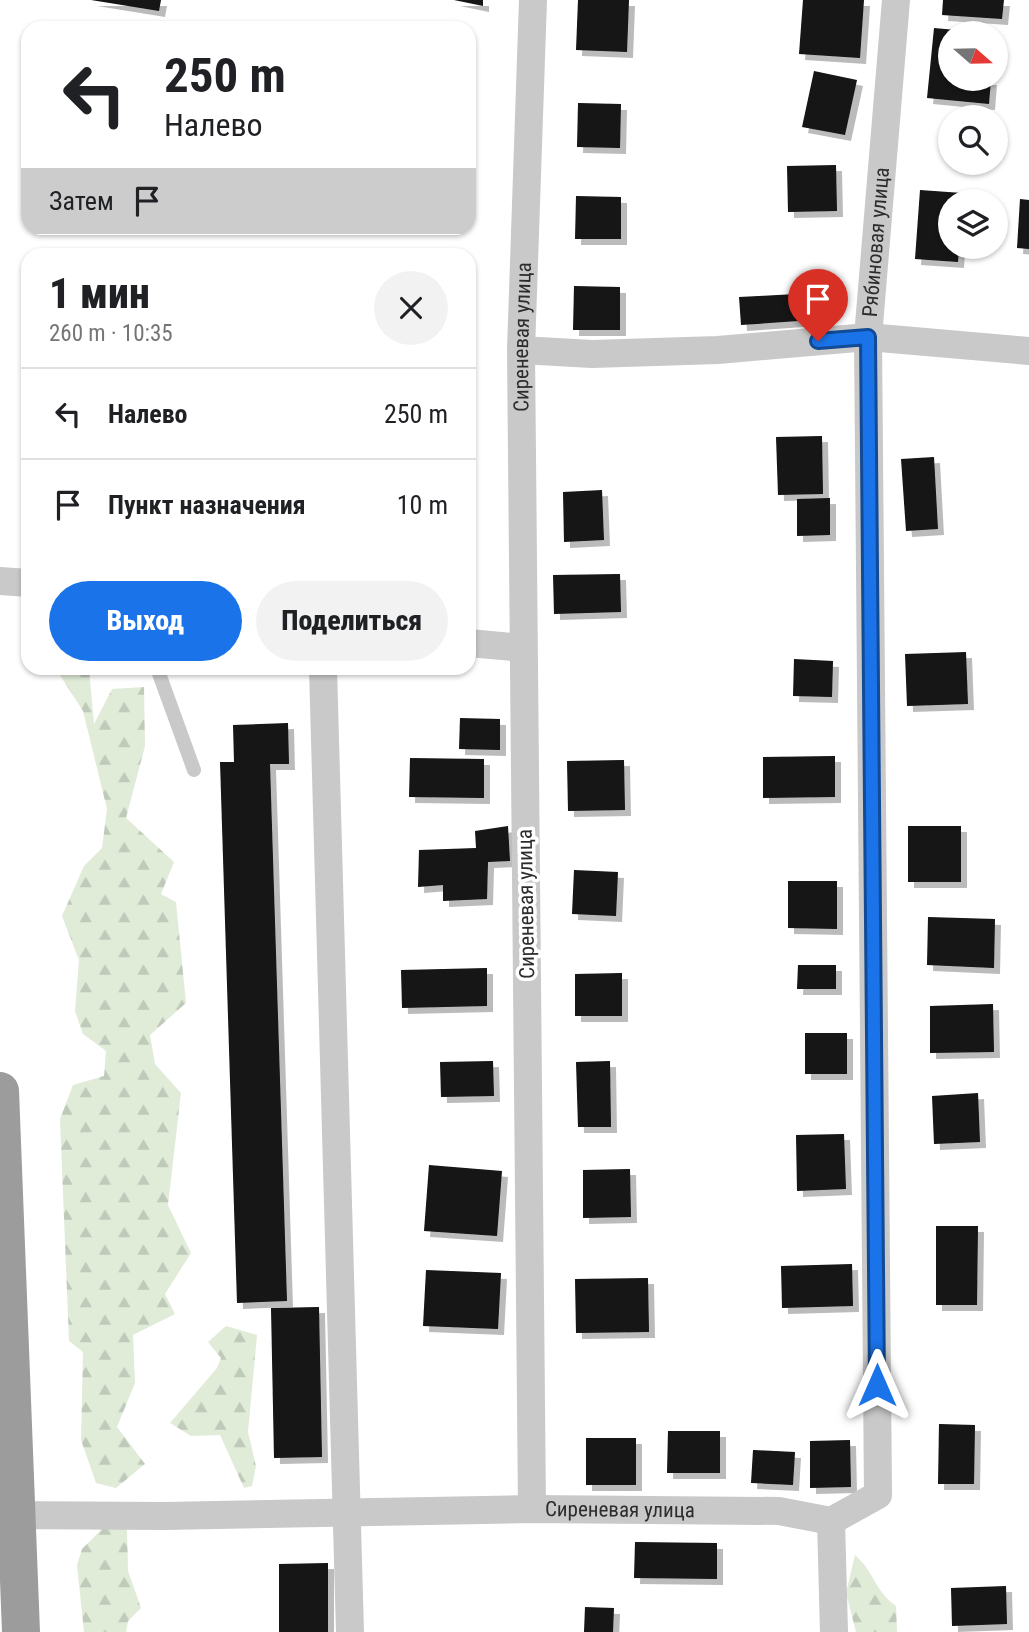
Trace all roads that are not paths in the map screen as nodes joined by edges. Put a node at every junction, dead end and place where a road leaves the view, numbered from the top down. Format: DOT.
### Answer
graph roads {
  1 [pos="534,0"];
  2 [pos="896,0"];
  3 [pos="868,337"];
  4 [pos="521,350"];
  5 [pos="1029,351"];
  6 [pos="0,581"];
  7 [pos="21,582"];
  8 [pos="476,644"];
  9 [pos="523,648"];
  10 [pos="160,675"];
  11 [pos="323,675"];
  12 [pos="194,770"];
  13 [pos="0,1091"];
  14 [pos="532,1509"];
  15 [pos="345,1513"];
  16 [pos="8,1515"];
  17 [pos="831,1521"];
  18 [pos="20,1632"];
  19 [pos="350,1632"];
  20 [pos="834,1632"];
  1 -- 4 [label="street, Сиреневая улица"];
  2 -- 3 [label="street, Рябиновая улица"];
  3 -- 4 [label="street"];
  3 -- 5 [label="street"];
  3 -- 17 [label="street, Рябиновая улица"];
  4 -- 9 [label="street, Сиреневая улица"];
  6 -- 7 [label="street"];
  8 -- 9 [label="street"];
  9 -- 14 [label="street, Сиреневая улица"];
  10 -- 12 [label="lane"];
  11 -- 15 [label="street"];
  13 -- 16 [label="highway"];
  14 -- 15 [label="street"];
  14 -- 17 [label="street, Сиреневая улица"];
  15 -- 16 [label="street"];
  15 -- 19 [label="street"];
  16 -- 18 [label="highway"];
  17 -- 20 [label="street"];
}
